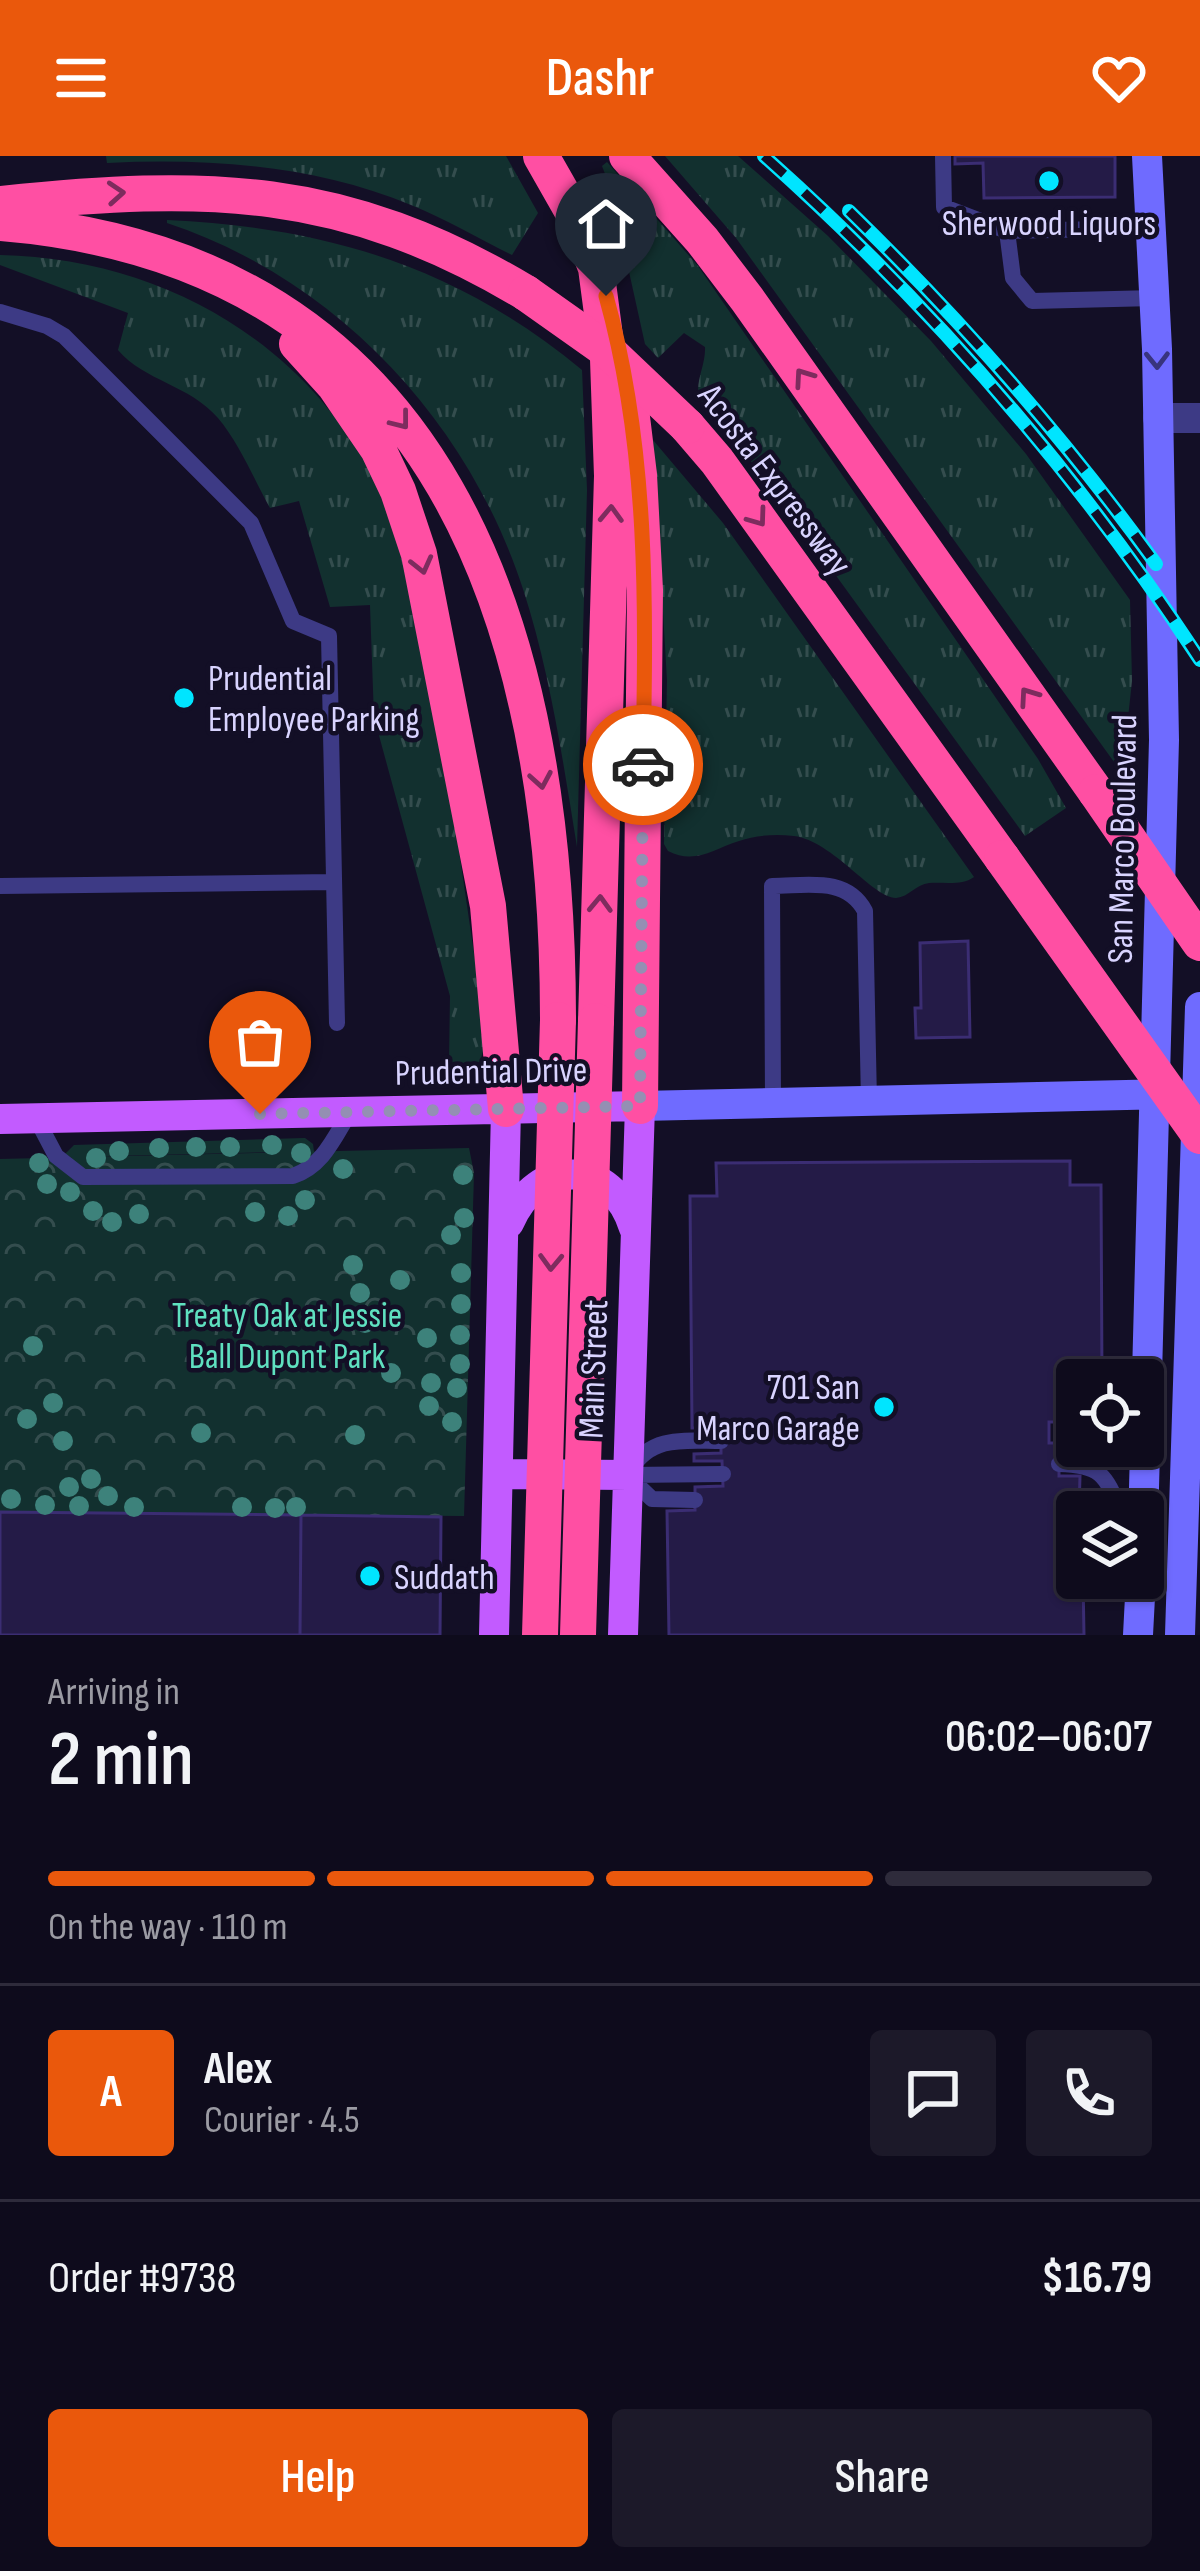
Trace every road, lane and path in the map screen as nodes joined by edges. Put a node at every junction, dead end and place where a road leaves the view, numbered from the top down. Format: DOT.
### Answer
graph roads {
  1 [pos="541,156"];
  2 [pos="627,156"];
  3 [pos="943,156"];
  4 [pos="1147,156"];
  5 [pos="0,204"];
  6 [pos="0,223"];
  7 [pos="1150,228"];
  8 [pos="1007,231"];
  9 [pos="596,268"];
  10 [pos="210,274"];
  11 [pos="1155,298"];
  12 [pos="0,312"];
  13 [pos="1158,418"];
  14 [pos="1200,418"];
  15 [pos="334,881"];
  16 [pos="0,886"];
  17 [pos="1200,943"];
  18 [pos="1200,1007"];
  19 [pos="337,1023"];
  20 [pos="1198,1094"];
  21 [pos="1152,1095"];
  22 [pos="869,1101"];
  23 [pos="773,1103"];
  24 [pos="640,1106"];
  25 [pos="506,1109"];
  26 [pos="350,1112"];
  27 [pos="0,1118"];
  28 [pos="36,1118"];
  29 [pos="1200,1136"];
  30 [pos="506,1229"];
  31 [pos="636,1234"];
  32 [pos="1146,1359"];
  33 [pos="1194,1393"];
  34 [pos="1164,1403"];
  35 [pos="721,1441"];
  36 [pos="1078,1467"];
  37 [pos="499,1474"];
  38 [pos="723,1474"];
  39 [pos="628,1475"];
  40 [pos="1112,1491"];
  41 [pos="695,1500"];
  42 [pos="1140,1599"];
  43 [pos="494,1635"];
  44 [pos="541,1635"];
  45 [pos="578,1635"];
  46 [pos="623,1635"];
  47 [pos="1138,1635"];
  48 [pos="1180,1635"];
  1 -- 9 [label="highway"];
  17 -- 2 [label="highway, one-way, bridge"];
  3 -- 8 [label="lane"];
  4 -- 7 [label="main road, San Marco Boulevard"];
  5 -- 29 [label="highway, Acosta Expressway, one-way, bridge"];
  6 -- 10 [label="highway"];
  7 -- 8 [label="lane"];
  7 -- 11 [label="main road, San Marco Boulevard"];
  8 -- 11 [label="lane"];
  9 -- 24 [label="highway"];
  45 -- 9 [label="highway, one-way, bridge"];
  10 -- 25 [label="highway, one-way"];
  10 -- 44 [label="highway, one-way, bridge"];
  11 -- 13 [label="main road, San Marco Boulevard, one-way"];
  12 -- 15 [label="lane"];
  13 -- 14 [label="street"];
  13 -- 21 [label="main road, San Marco Boulevard"];
  15 -- 16 [label="lane"];
  15 -- 19 [label="lane"];
  18 -- 20 [label="main road"];
  20 -- 21 [label="main road, Prudential Drive"];
  20 -- 33 [label="main road"];
  21 -- 22 [label="main road, Prudential Drive"];
  21 -- 32 [label="main road, San Marco Boulevard"];
  22 -- 23 [label="main road, Prudential Drive"];
  22 -- 23 [label="lane"];
  23 -- 24 [label="main road, Prudential Drive"];
  24 -- 25 [label="main road, Prudential Drive"];
  24 -- 31 [label="main road, Main Street"];
  25 -- 26 [label="main road, Prudential Drive"];
  25 -- 30 [label="main road"];
  26 -- 28 [label="main road, Prudential Drive"];
  26 -- 28 [label="lane"];
  27 -- 28 [label="main road, Prudential Drive"];
  30 -- 31 [label="main road"];
  30 -- 37 [label="main road"];
  31 -- 39 [label="main road, Main Street"];
  33 -- 34 [label="lane"];
  33 -- 48 [label="main road"];
  35 -- 39 [label="lane"];
  36 -- 40 [label="lane"];
  37 -- 39 [label="main road"];
  37 -- 43 [label="main road"];
  38 -- 39 [label="lane"];
  39 -- 41 [label="lane"];
  39 -- 46 [label="main road, Main Street"];
  42 -- 47 [label="main road"];
}
